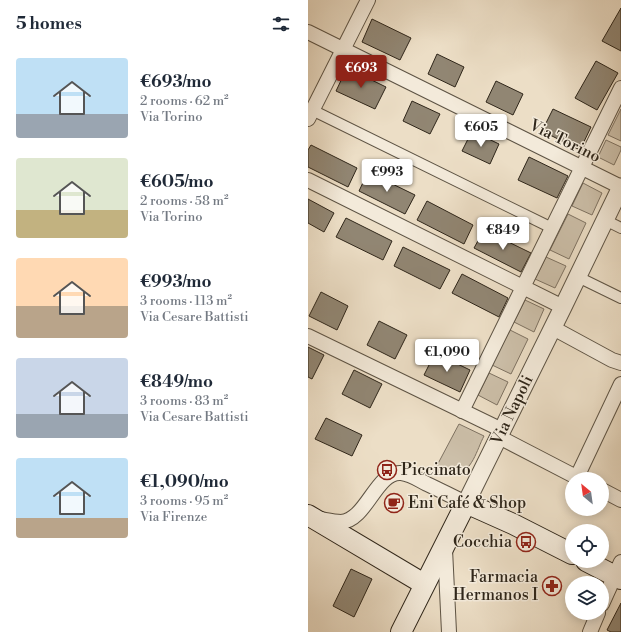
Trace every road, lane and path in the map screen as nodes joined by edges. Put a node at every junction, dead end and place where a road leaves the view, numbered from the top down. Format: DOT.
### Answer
graph roads {
  1 [pos="368,0"];
  2 [pos="308,32"];
  3 [pos="344,49"];
  4 [pos="621,88"];
  5 [pos="310,115"];
  6 [pos="582,168"];
  7 [pos="308,180"];
  8 [pos="621,187"];
  9 [pos="606,220"];
  10 [pos="552,228"];
  11 [pos="621,228"];
  12 [pos="578,277"];
  13 [pos="523,287"];
  14 [pos="621,298"];
  15 [pos="564,307"];
  16 [pos="553,328"];
  17 [pos="308,336"];
  18 [pos="621,362"];
  19 [pos="621,384"];
  20 [pos="462,411"];
  21 [pos="500,434"];
  22 [pos="568,472"];
  23 [pos="582,472"];
  24 [pos="609,494"];
  25 [pos="621,500"];
  26 [pos="466,503"];
  27 [pos="311,517"];
  28 [pos="444,545"];
  29 [pos="565,550"];
  30 [pos="607,568"];
  31 [pos="619,572"];
  32 [pos="424,584"];
  33 [pos="609,591"];
  34 [pos="595,620"];
  35 [pos="401,632"];
  36 [pos="449,632"];
  37 [pos="590,632"];
  1 -- 3 [label="street"];
  2 -- 3 [label="street, Via Torino"];
  3 -- 5 [label="street"];
  3 -- 6 [label="street, Via Torino"];
  4 -- 6 [label="street"];
  5 -- 10 [label="street"];
  6 -- 8 [label="street, Via Torino"];
  6 -- 10 [label="street"];
  7 -- 13 [label="street"];
  8 -- 9 [label="street, Via Napoli"];
  9 -- 11 [label="street"];
  9 -- 12 [label="street, Via Napoli"];
  10 -- 13 [label="street"];
  12 -- 14 [label="street"];
  12 -- 15 [label="street, Via Napoli"];
  13 -- 15 [label="street"];
  13 -- 20 [label="street"];
  15 -- 16 [label="street, Via Napoli"];
  16 -- 18 [label="street"];
  16 -- 21 [label="street, Via Napoli"];
  17 -- 20 [label="street"];
  19 -- 23 [label="street"];
  20 -- 21 [label="street"];
  21 -- 22 [label="street"];
  21 -- 26 [label="street, Via Napoli"];
  24 -- 25 [label="street"];
  26 -- 27 [label="street"];
  26 -- 28 [label="main road, Via Napoli"];
  26 -- 29 [label="main road"];
  27 -- 32 [label="main road"];
  28 -- 32 [label="main road, Via Napoli"];
  28 -- 36 [label="street"];
  30 -- 31 [label="main road"];
  31 -- 33 [label="street"];
  32 -- 35 [label="main road, Via Napoli"];
  34 -- 37 [label="street"];
}
